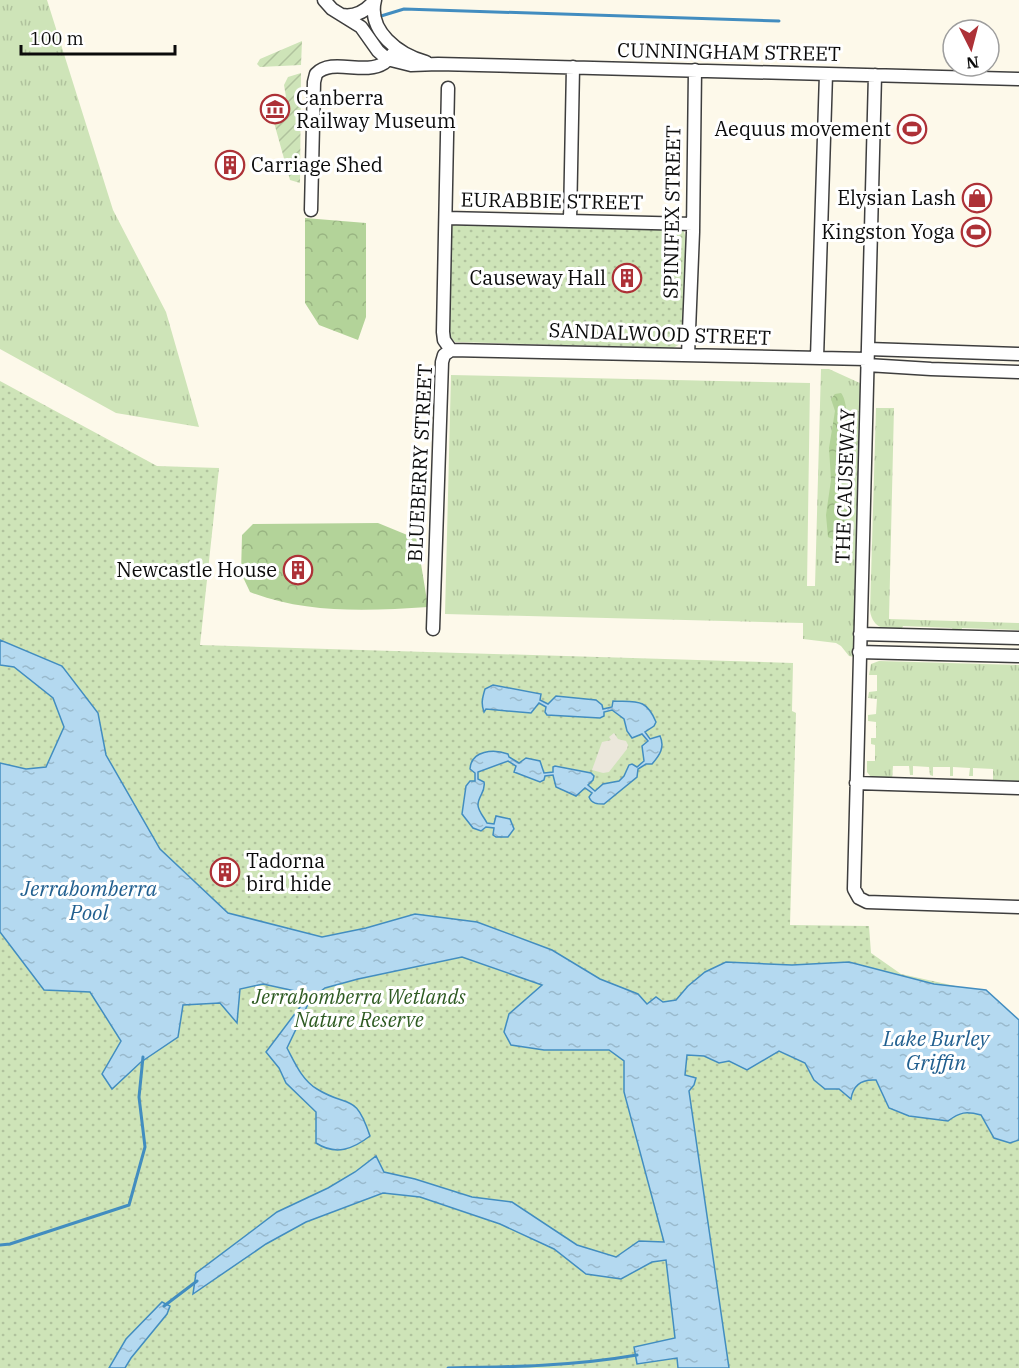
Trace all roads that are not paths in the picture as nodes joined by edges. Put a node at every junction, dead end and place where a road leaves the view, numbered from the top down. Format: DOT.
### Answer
graph roads {
  1 [pos="324,0"];
  2 [pos="374,0"];
  3 [pos="338,13"];
  4 [pos="397,49"];
  5 [pos="387,59"];
  6 [pos="438,64"];
  7 [pos="573,67"];
  8 [pos="695,70"];
  9 [pos="826,74"];
  10 [pos="875,75"];
  11 [pos="1019,79"];
  12 [pos="448,88"];
  13 [pos="311,210"];
  14 [pos="446,218"];
  15 [pos="570,221"];
  16 [pos="693,224"];
  17 [pos="451,350"];
  18 [pos="1019,354"];
  19 [pos="688,355"];
  20 [pos="817,358"];
  21 [pos="868,358"];
  22 [pos="1019,372"];
  23 [pos="433,629"];
  24 [pos="860,634"];
  25 [pos="1019,638"];
  26 [pos="859,652"];
  27 [pos="1019,656"];
  28 [pos="856,783"];
  29 [pos="1019,788"];
  30 [pos="1019,907"];
  1 -- 3 [label="street"];
  2 -- 3 [label="street"];
  2 -- 4 [label="street, CUNNINGHAM STREET"];
  3 -- 5 [label="street"];
  4 -- 5 [label="street"];
  4 -- 6 [label="street, CUNNINGHAM STREET"];
  5 -- 6 [label="street, CUNNINGHAM STREET"];
  5 -- 13 [label="street"];
  6 -- 7 [label="street, CUNNINGHAM STREET"];
  7 -- 8 [label="street, CUNNINGHAM STREET"];
  7 -- 15 [label="street"];
  8 -- 9 [label="street, CUNNINGHAM STREET"];
  8 -- 16 [label="street, SPINIFEX STREET"];
  9 -- 10 [label="street, CUNNINGHAM STREET"];
  9 -- 20 [label="street"];
  10 -- 11 [label="street, CUNNINGHAM STREET"];
  10 -- 21 [label="street, THE CAUSEWAY"];
  12 -- 14 [label="street, BLUEBERRY STREET"];
  14 -- 15 [label="street, EURABBIE STREET"];
  14 -- 17 [label="street, BLUEBERRY STREET"];
  15 -- 16 [label="street, EURABBIE STREET"];
  16 -- 19 [label="street, SPINIFEX STREET"];
  17 -- 19 [label="street, SANDALWOOD STREET"];
  17 -- 23 [label="street, BLUEBERRY STREET"];
  18 -- 21 [label="street"];
  19 -- 20 [label="street, SANDALWOOD STREET"];
  20 -- 21 [label="street, SANDALWOOD STREET"];
  21 -- 22 [label="street"];
  21 -- 24 [label="street, THE CAUSEWAY"];
  24 -- 25 [label="street"];
  24 -- 26 [label="street, THE CAUSEWAY"];
  26 -- 27 [label="street"];
  26 -- 28 [label="street, THE CAUSEWAY"];
  28 -- 29 [label="street"];
  28 -- 30 [label="street, THE CAUSEWAY"];
}
